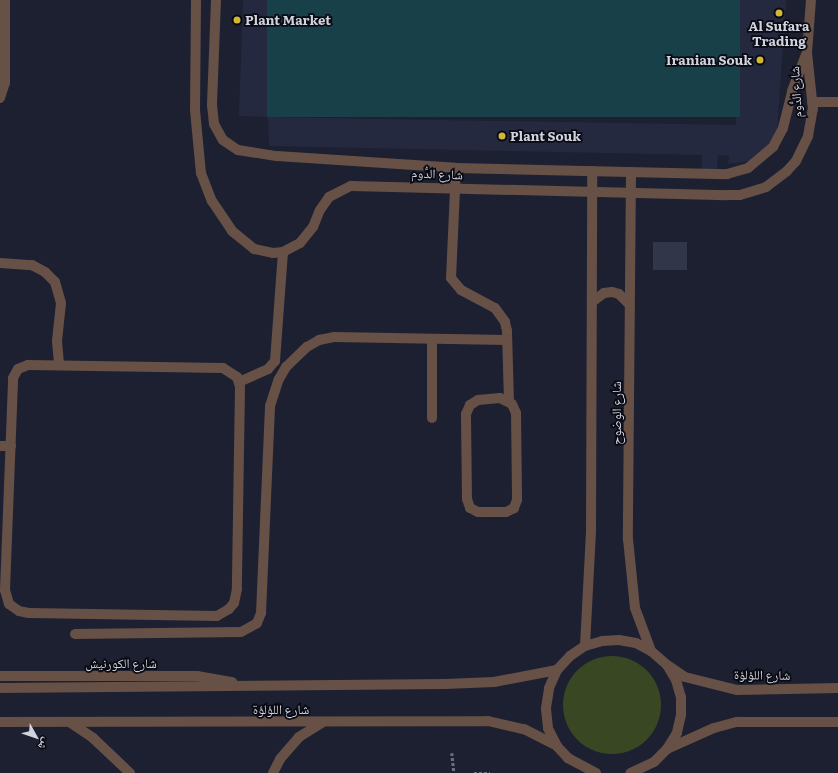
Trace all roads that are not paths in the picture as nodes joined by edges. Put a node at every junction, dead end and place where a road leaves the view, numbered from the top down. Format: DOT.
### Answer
graph roads {
  1 [pos="5,0"];
  2 [pos="196,0"];
  3 [pos="216,0"];
  4 [pos="811,0"];
  5 [pos="807,53"];
  6 [pos="2,73"];
  7 [pos="0,98"];
  8 [pos="812,102"];
  9 [pos="838,102"];
  10 [pos="456,168"];
  11 [pos="592,171"];
  12 [pos="630,172"];
  13 [pos="456,188"];
  14 [pos="592,191"];
  15 [pos="630,192"];
  16 [pos="283,252"];
  17 [pos="0,263"];
  18 [pos="592,302"];
  19 [pos="629,304"];
  20 [pos="432,339"];
  21 [pos="507,340"];
  22 [pos="59,365"];
  23 [pos="239,382"];
  24 [pos="509,401"];
  25 [pos="432,418"];
  26 [pos="0,446"];
  27 [pos="11,446"];
  28 [pos="3,590"];
  29 [pos="75,634"];
  30 [pos="585,646"];
  31 [pos="651,651"];
  32 [pos="667,664"];
  33 [pos="557,670"];
  34 [pos="0,676"];
  35 [pos="241,686"];
  36 [pos="0,688"];
  37 [pos="838,688"];
  38 [pos="0,722"];
  39 [pos="323,722"];
  40 [pos="838,722"];
  41 [pos="71,723"];
  42 [pos="557,746"];
  43 [pos="667,749"];
  44 [pos="654,762"];
  45 [pos="582,770"];
  46 [pos="130,773"];
  47 [pos="273,773"];
  48 [pos="596,773"];
  49 [pos="630,773"];
  50 [pos="646,773"];
  1 -- 6 [label="street"];
  2 -- 16 [label="street"];
  3 -- 10 [label="street, شارع الدُّوم"];
  4 -- 5 [label="street, شارع الدُّوم"];
  5 -- 8 [label="street, شارع الدُّوم"];
  5 -- 12 [label="street, شارع الدُّوم"];
  6 -- 7 [label="street"];
  8 -- 9 [label="street"];
  8 -- 15 [label="street, شارع الدُّوم"];
  10 -- 11 [label="street, شارع الدُّوم"];
  10 -- 13 [label="street"];
  11 -- 12 [label="street, شارع الدُّوم"];
  11 -- 14 [label="street, شارع الوضوح"];
  12 -- 15 [label="street, شارع الوضوح"];
  13 -- 14 [label="street, شارع الدُّوم"];
  13 -- 16 [label="street, شارع الدُّوم"];
  13 -- 21 [label="street"];
  14 -- 15 [label="street, شارع الدُّوم"];
  14 -- 18 [label="street, شارع الوضوح"];
  15 -- 19 [label="street, شارع الوضوح"];
  16 -- 23 [label="street"];
  17 -- 22 [label="street"];
  18 -- 19 [label="street"];
  18 -- 30 [label="street, شارع الوضوح"];
  19 -- 31 [label="street, شارع الوضوح"];
  20 -- 21 [label="street"];
  20 -- 25 [label="street"];
  20 -- 29 [label="street"];
  21 -- 24 [label="street"];
  22 -- 23 [label="street"];
  22 -- 27 [label="street"];
  23 -- 28 [label="street"];
  24 -- 24 [label="street"];
  26 -- 27 [label="street"];
  27 -- 28 [label="street"];
  30 -- 31 [label="street, شارع اللؤلؤة"];
  30 -- 33 [label="street"];
  31 -- 32 [label="street, شارع اللؤلؤة"];
  32 -- 37 [label="street, شارع اللؤلؤة"];
  32 -- 43 [label="street"];
  33 -- 35 [label="street, شارع اللؤلؤة"];
  33 -- 42 [label="street"];
  34 -- 35 [label="street, شارع الكورنيش"];
  35 -- 36 [label="street, شارع اللؤلؤة"];
  38 -- 41 [label="street, شارع اللؤلؤة"];
  39 -- 41 [label="street, شارع اللؤلؤة"];
  39 -- 42 [label="street, شارع اللؤلؤة"];
  39 -- 47 [label="street"];
  40 -- 43 [label="street"];
  41 -- 46 [label="street"];
  42 -- 45 [label="street"];
  43 -- 44 [label="street"];
  44 -- 49 [label="street"];
  44 -- 50 [label="street"];
  45 -- 48 [label="street"];
}
